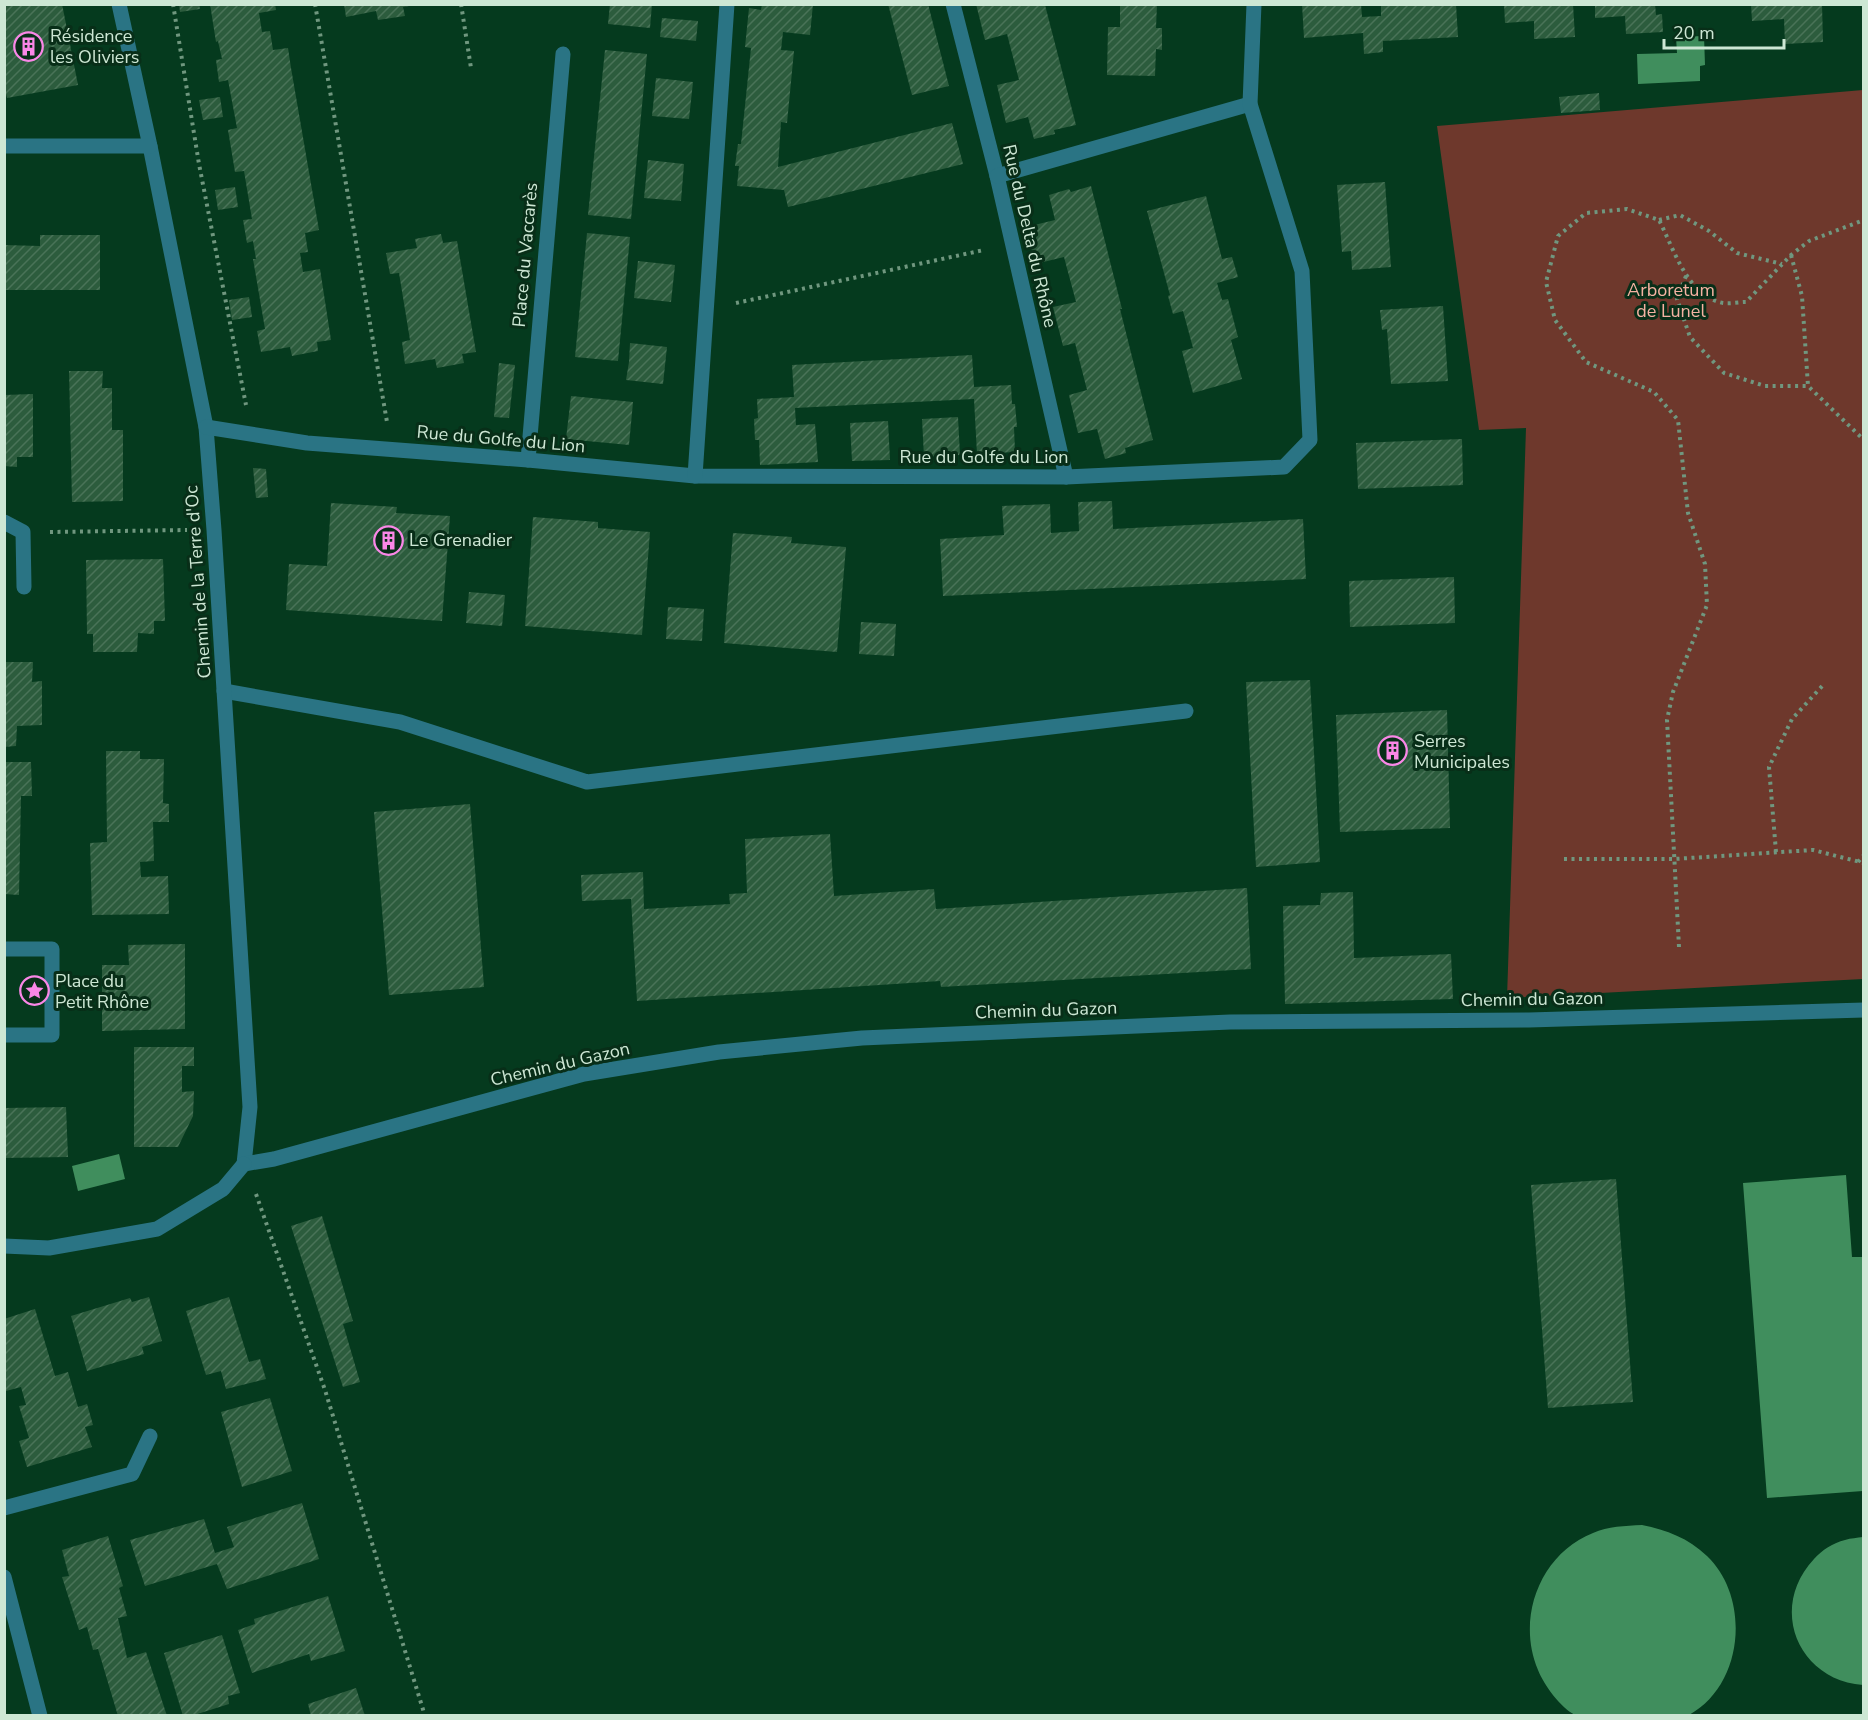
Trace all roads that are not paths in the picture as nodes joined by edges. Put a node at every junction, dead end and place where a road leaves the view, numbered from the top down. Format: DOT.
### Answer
graph roads {
  1 [pos="119,4"];
  2 [pos="727,4"];
  3 [pos="953,4"];
  4 [pos="1254,4"];
  5 [pos="562,54"];
  6 [pos="1250,104"];
  7 [pos="4,146"];
  8 [pos="150,146"];
  9 [pos="997,176"];
  10 [pos="206,427"];
  11 [pos="528,460"];
  12 [pos="694,476"];
  13 [pos="1066,477"];
  14 [pos="4,522"];
  15 [pos="24,587"];
  16 [pos="224,691"];
  17 [pos="1186,711"];
  18 [pos="4,949"];
  19 [pos="1863,1010"];
  20 [pos="4,1035"];
  21 [pos="244,1164"];
  22 [pos="4,1246"];
  23 [pos="150,1436"];
  24 [pos="4,1508"];
  25 [pos="4,1576"];
  26 [pos="40,1716"];
  1 -- 8 [label="street, Chemin de la Terre d'Oc"];
  2 -- 12 [label="street"];
  3 -- 9 [label="street, Rue du Delta du Rhône"];
  4 -- 6 [label="street, Rue du Golfe du Lion"];
  5 -- 11 [label="street, Place du Vaccarès"];
  6 -- 9 [label="street"];
  6 -- 13 [label="street, Rue du Golfe du Lion"];
  7 -- 8 [label="street"];
  8 -- 10 [label="street, Chemin de la Terre d'Oc"];
  9 -- 13 [label="street, Rue du Delta du Rhône"];
  10 -- 11 [label="street, Rue du Golfe du Lion"];
  10 -- 16 [label="street, Chemin de la Terre d'Oc"];
  11 -- 12 [label="street, Rue du Golfe du Lion"];
  12 -- 13 [label="street, Rue du Golfe du Lion"];
  14 -- 15 [label="street"];
  16 -- 17 [label="street"];
  16 -- 21 [label="street, Chemin de la Terre d'Oc"];
  18 -- 20 [label="street"];
  19 -- 21 [label="street, Chemin du Gazon"];
  21 -- 22 [label="street"];
  23 -- 24 [label="street"];
  25 -- 26 [label="street"];
}
